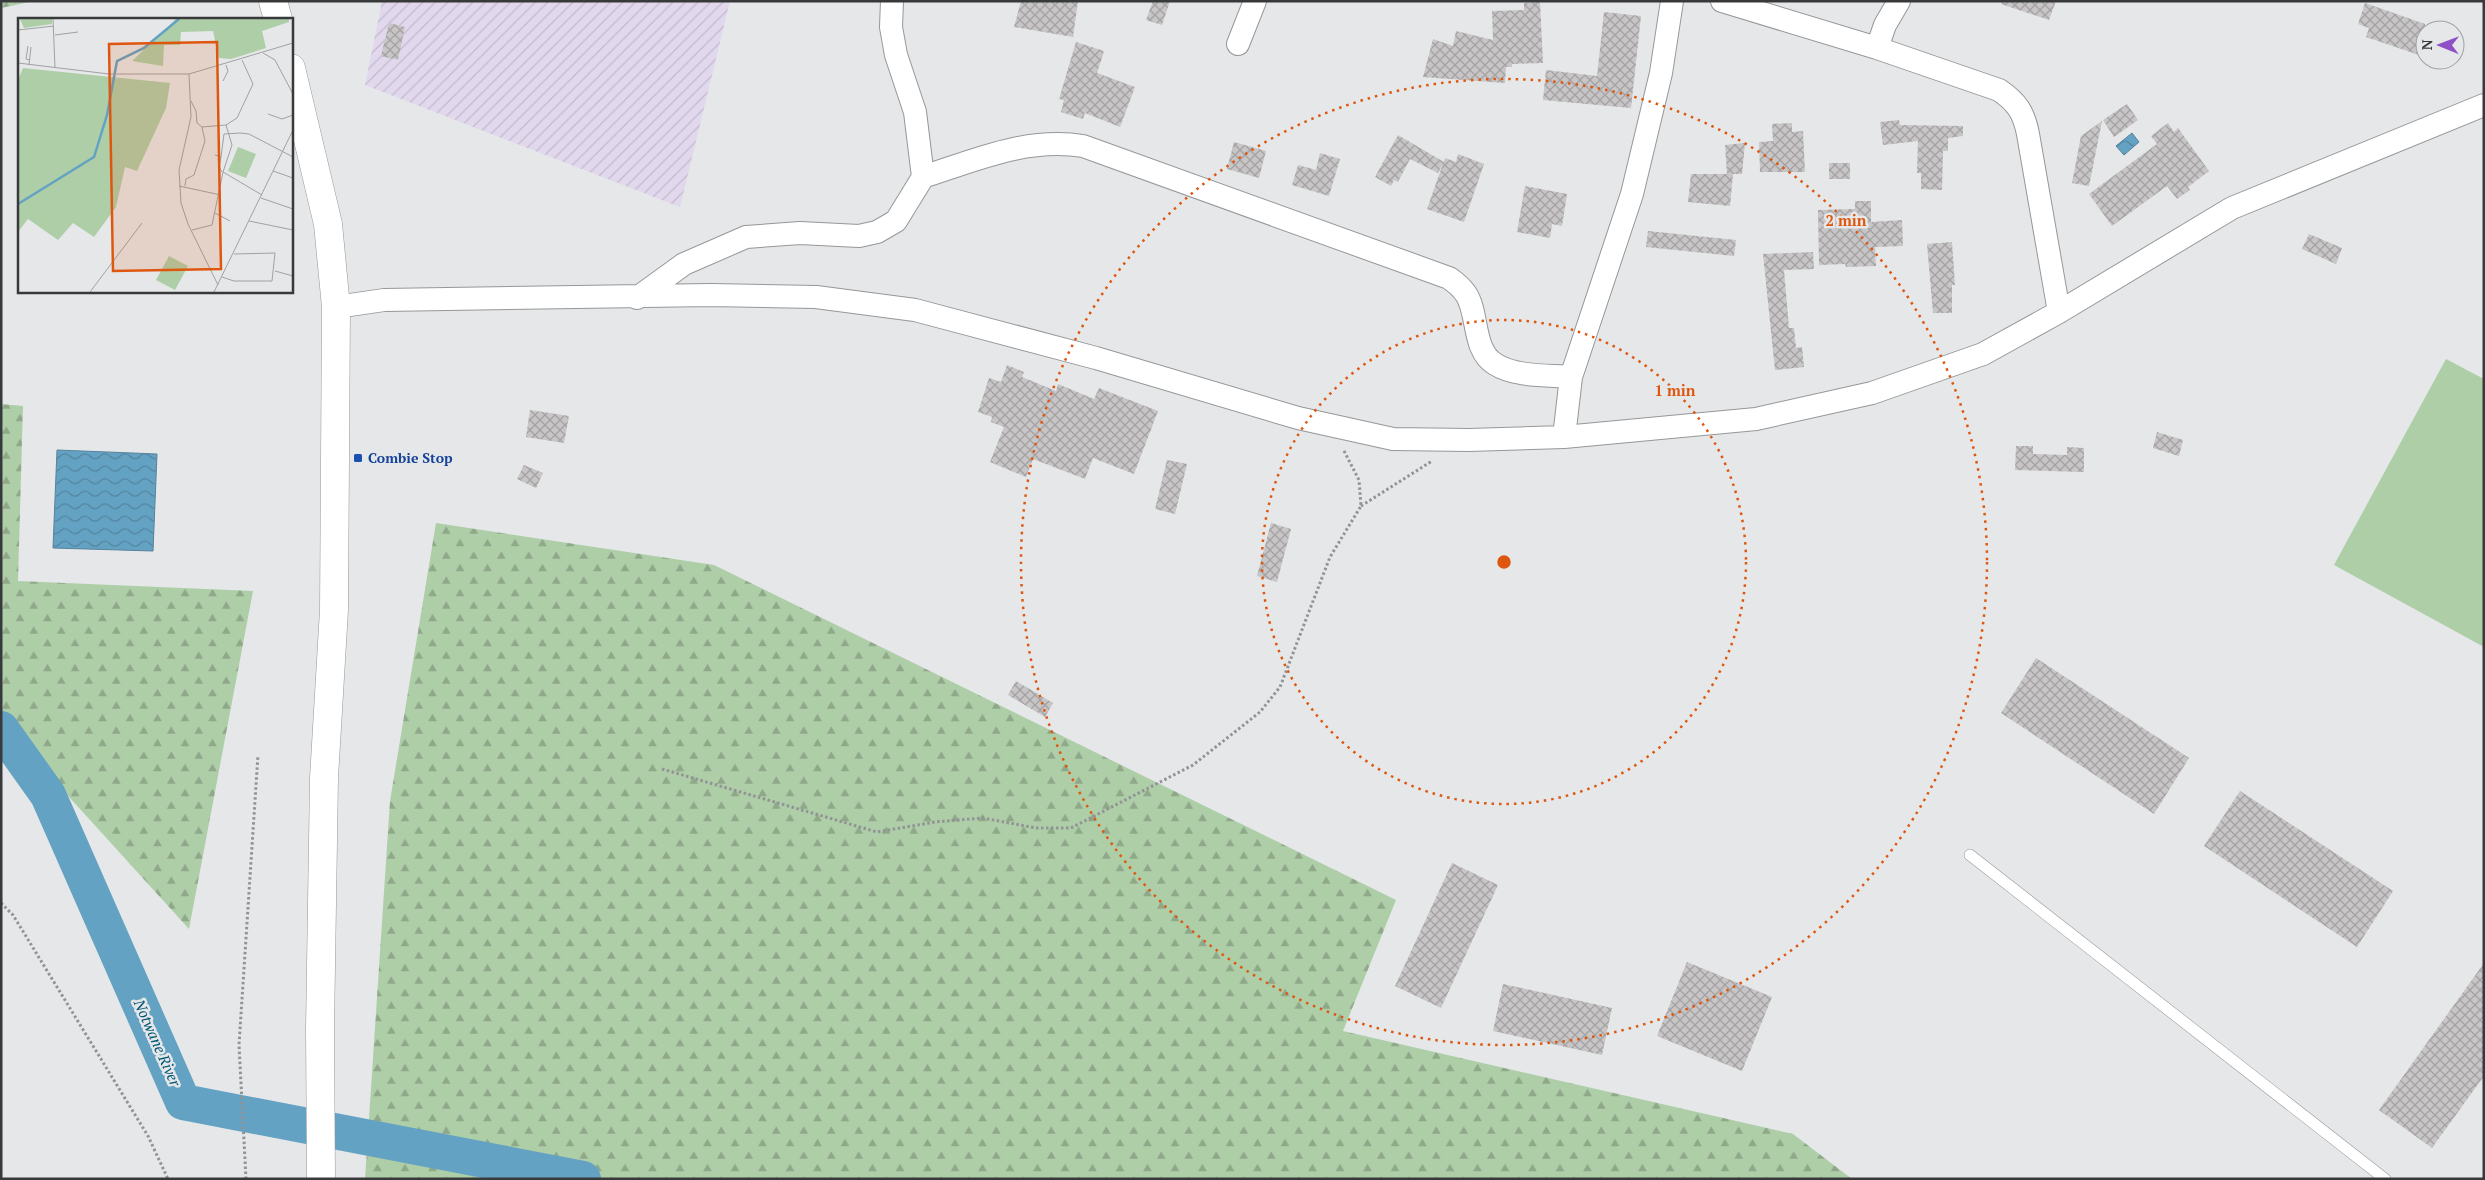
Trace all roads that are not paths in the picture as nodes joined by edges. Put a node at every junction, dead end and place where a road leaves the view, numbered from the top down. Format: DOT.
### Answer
graph roads {
  1 [pos="273,1"];
  2 [pos="892,1"];
  3 [pos="1255,1"];
  4 [pos="1672,1"];
  5 [pos="1722,1"];
  6 [pos="1899,1"];
  7 [pos="278,18"];
  8 [pos="1238,44"];
  9 [pos="1878,48"];
  10 [pos="292,72"];
  11 [pos="2484,105"];
  12 [pos="922,177"];
  13 [pos="637,298"];
  14 [pos="336,307"];
  15 [pos="2059,312"];
  16 [pos="1571,377"];
  17 [pos="1564,437"];
  18 [pos="1970,855"];
  19 [pos="321,1179"];
  20 [pos="2385,1179"];
  1 -- 7 [label="street"];
  2 -- 12 [label="street"];
  3 -- 8 [label="street"];
  4 -- 16 [label="street"];
  5 -- 9 [label="street"];
  6 -- 9 [label="street"];
  9 -- 15 [label="street"];
  10 -- 14 [label="street"];
  11 -- 15 [label="street"];
  12 -- 13 [label="street"];
  12 -- 16 [label="street"];
  13 -- 14 [label="street"];
  13 -- 17 [label="street"];
  14 -- 19 [label="street"];
  15 -- 17 [label="street"];
  16 -- 17 [label="street"];
  18 -- 20 [label="lane"];
}
